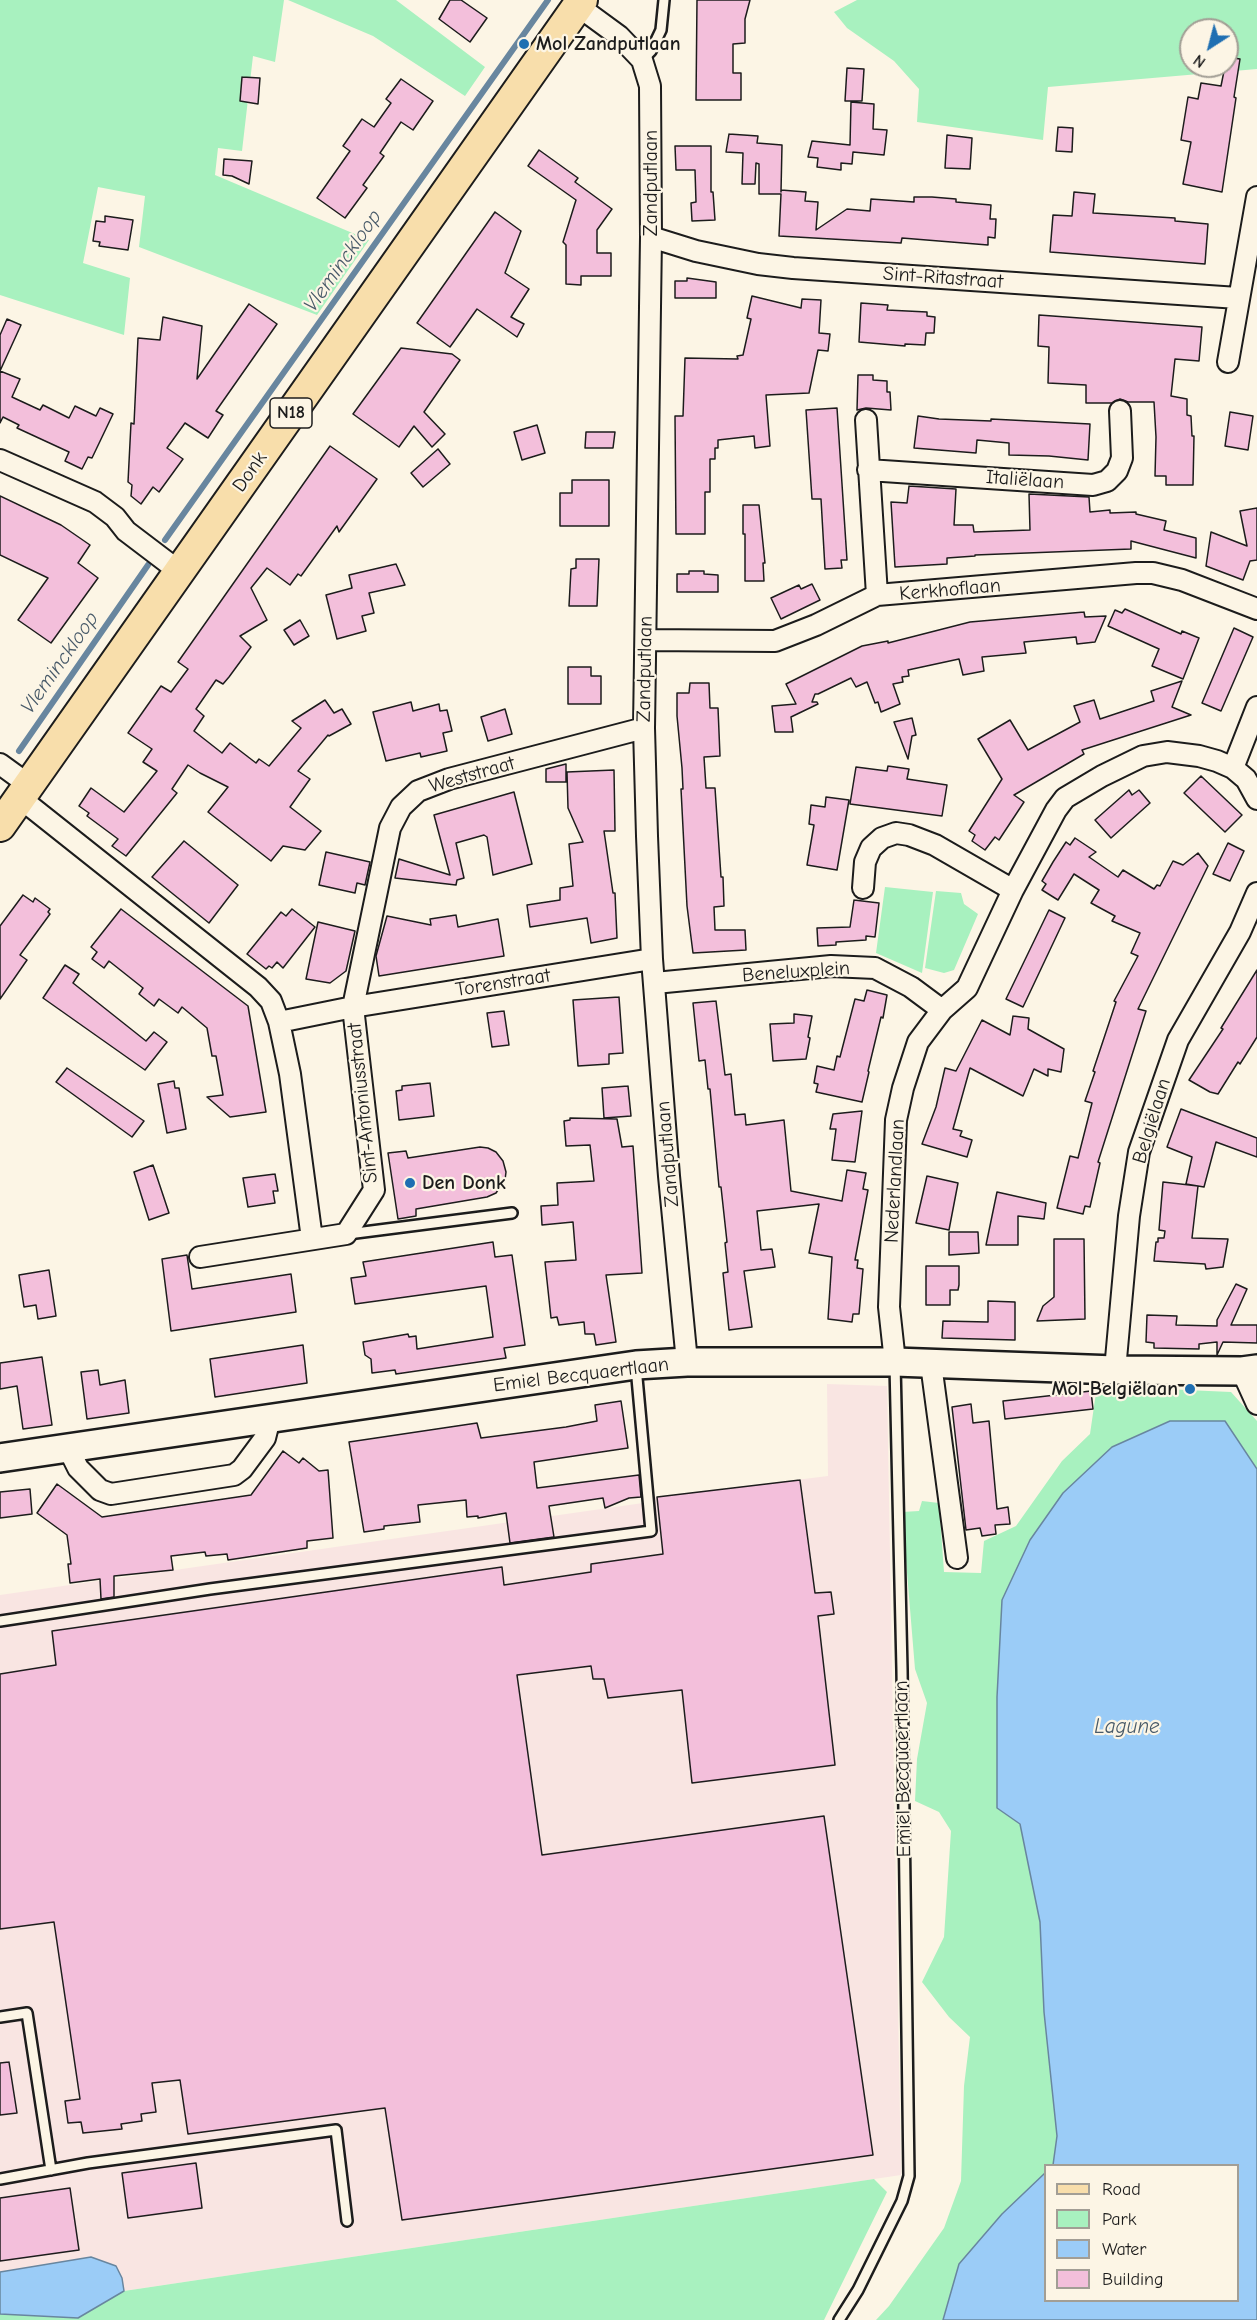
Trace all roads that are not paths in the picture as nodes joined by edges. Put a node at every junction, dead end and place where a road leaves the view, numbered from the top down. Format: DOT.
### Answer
graph roads {
  1 [pos="664,0"];
  2 [pos="580,3"];
  3 [pos="642,60"];
  4 [pos="1257,197"];
  5 [pos="651,237"];
  6 [pos="1238,298"];
  7 [pos="1228,362"];
  8 [pos="1120,411"];
  9 [pos="866,420"];
  10 [pos="0,460"];
  11 [pos="868,470"];
  12 [pos="180,572"];
  13 [pos="877,595"];
  14 [pos="1257,609"];
  15 [pos="646,640"];
  16 [pos="1257,707"];
  17 [pos="644,728"];
  18 [pos="0,764"];
  19 [pos="1233,768"];
  20 [pos="24,792"];
  21 [pos="1257,799"];
  22 [pos="0,826"];
  23 [pos="862,888"];
  24 [pos="1013,890"];
  25 [pos="1257,893"];
  26 [pos="652,959"];
  27 [pos="655,983"];
  28 [pos="353,1006"];
  29 [pos="942,1010"];
  30 [pos="279,1022"];
  31 [pos="512,1213"];
  32 [pos="346,1234"];
  33 [pos="312,1239"];
  34 [pos="200,1257"];
  35 [pos="687,1362"];
  36 [pos="895,1362"];
  37 [pos="931,1364"];
  38 [pos="636,1365"];
  39 [pos="1115,1370"];
  40 [pos="1250,1370"];
  41 [pos="1257,1404"];
  42 [pos="270,1418"];
  43 [pos="68,1448"];
  44 [pos="0,1458"];
  45 [pos="957,1558"];
  46 [pos="0,1622"];
  47 [pos="0,2017"];
  48 [pos="51,2170"];
  49 [pos="0,2179"];
  50 [pos="347,2221"];
  51 [pos="839,2320"];
  1 -- 3 [label="lane"];
  2 -- 3 [label="street, Zandputlaan"];
  2 -- 12 [label="main road, Donk / N18"];
  3 -- 5 [label="street, Zandputlaan"];
  4 -- 6 [label="street"];
  5 -- 6 [label="street, Sint-Ritastraat"];
  5 -- 15 [label="street, Zandputlaan"];
  6 -- 7 [label="street"];
  8 -- 11 [label="street, Italiëlaan"];
  9 -- 11 [label="street"];
  10 -- 12 [label="street"];
  11 -- 13 [label="street"];
  12 -- 20 [label="main road, Donk / N18"];
  13 -- 14 [label="street, Kerkhoflaan"];
  13 -- 15 [label="street, Kerkhoflaan"];
  15 -- 17 [label="street, Zandputlaan"];
  16 -- 19 [label="street"];
  17 -- 26 [label="street, Zandputlaan"];
  17 -- 28 [label="street, Weststraat"];
  18 -- 20 [label="street"];
  19 -- 21 [label="street"];
  19 -- 24 [label="street"];
  20 -- 22 [label="main road, Donk / N18"];
  20 -- 30 [label="street"];
  23 -- 24 [label="street"];
  24 -- 29 [label="street"];
  25 -- 39 [label="street, Belgiëlaan"];
  26 -- 27 [label="street, Zandputlaan"];
  26 -- 28 [label="street, Torenstraat"];
  27 -- 29 [label="street, Beneluxplein"];
  27 -- 35 [label="street, Zandputlaan"];
  28 -- 30 [label="street, Sint-Antoniusstraat"];
  28 -- 32 [label="street, Sint-Antoniusstraat"];
  29 -- 36 [label="street, Nederlandlaan"];
  30 -- 33 [label="street"];
  31 -- 32 [label="lane"];
  32 -- 33 [label="street"];
  33 -- 34 [label="street"];
  35 -- 36 [label="street, Emiel Becquaertlaan"];
  35 -- 38 [label="street, Emiel Becquaertlaan"];
  36 -- 37 [label="street, Emiel Becquaertlaan"];
  36 -- 51 [label="lane, Emiel Becquaertlaan"];
  37 -- 39 [label="street, Emiel Becquaertlaan"];
  37 -- 45 [label="street"];
  38 -- 42 [label="street, Emiel Becquaertlaan"];
  38 -- 46 [label="lane"];
  39 -- 40 [label="street, Emiel Becquaertlaan"];
  40 -- 41 [label="street, Emiel Becquaertlaan"];
  42 -- 43 [label="street, Emiel Becquaertlaan"];
  42 -- 43 [label="street"];
  43 -- 44 [label="street, Emiel Becquaertlaan"];
  47 -- 48 [label="lane"];
  48 -- 49 [label="lane"];
  48 -- 50 [label="lane"];
}
